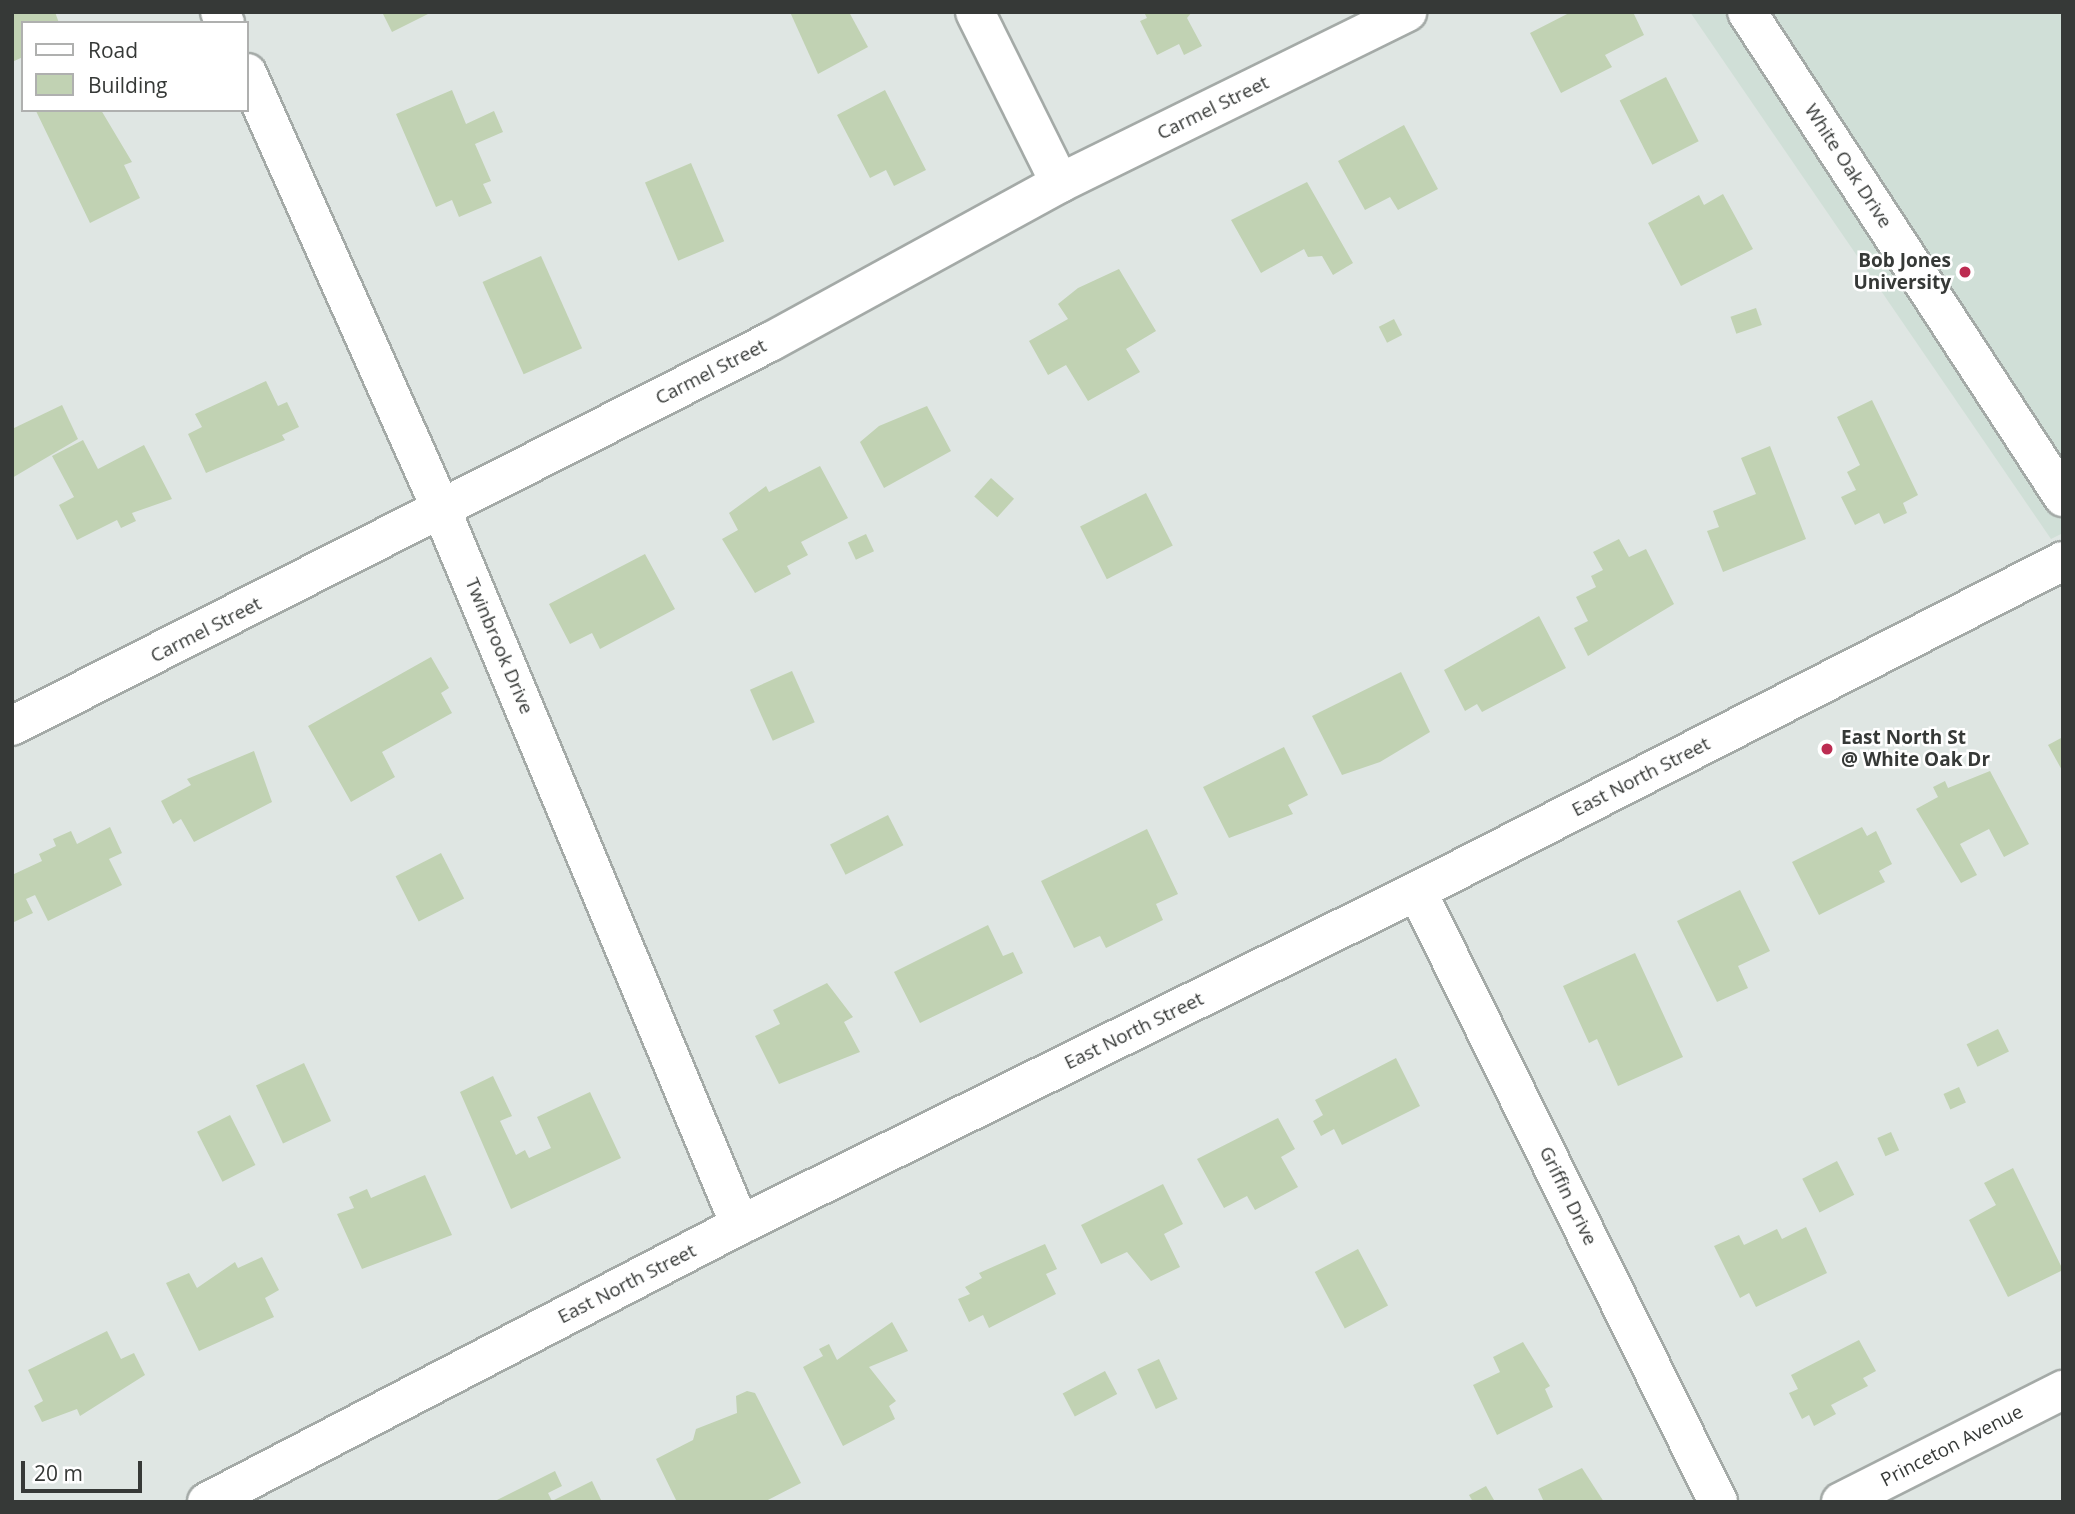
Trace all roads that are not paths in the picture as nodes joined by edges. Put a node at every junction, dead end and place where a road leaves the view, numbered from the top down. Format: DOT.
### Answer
graph roads {
  1 [pos="975,12"];
  2 [pos="1407,12"];
  3 [pos="1747,12"];
  4 [pos="248,75"];
  5 [pos="1060,183"];
  6 [pos="2063,497"];
  7 [pos="441,509"];
  8 [pos="2063,561"];
  9 [pos="12,726"];
  10 [pos="1417,891"];
  11 [pos="740,1225"];
  12 [pos="2063,1390"];
  13 [pos="207,1502"];
  14 [pos="1718,1502"];
  15 [pos="1841,1502"];
  1 -- 5 [label="street"];
  2 -- 5 [label="street, Carmel Street"];
  3 -- 6 [label="street, White Oak Drive"];
  4 -- 7 [label="street, Twinbrook Drive"];
  5 -- 7 [label="street, Carmel Street"];
  7 -- 9 [label="street, Carmel Street"];
  7 -- 11 [label="street, Twinbrook Drive"];
  8 -- 10 [label="street, East North Street"];
  10 -- 11 [label="street, East North Street"];
  10 -- 14 [label="street, Griffin Drive"];
  11 -- 13 [label="street, East North Street"];
  12 -- 15 [label="street, Princeton Avenue"];
}
